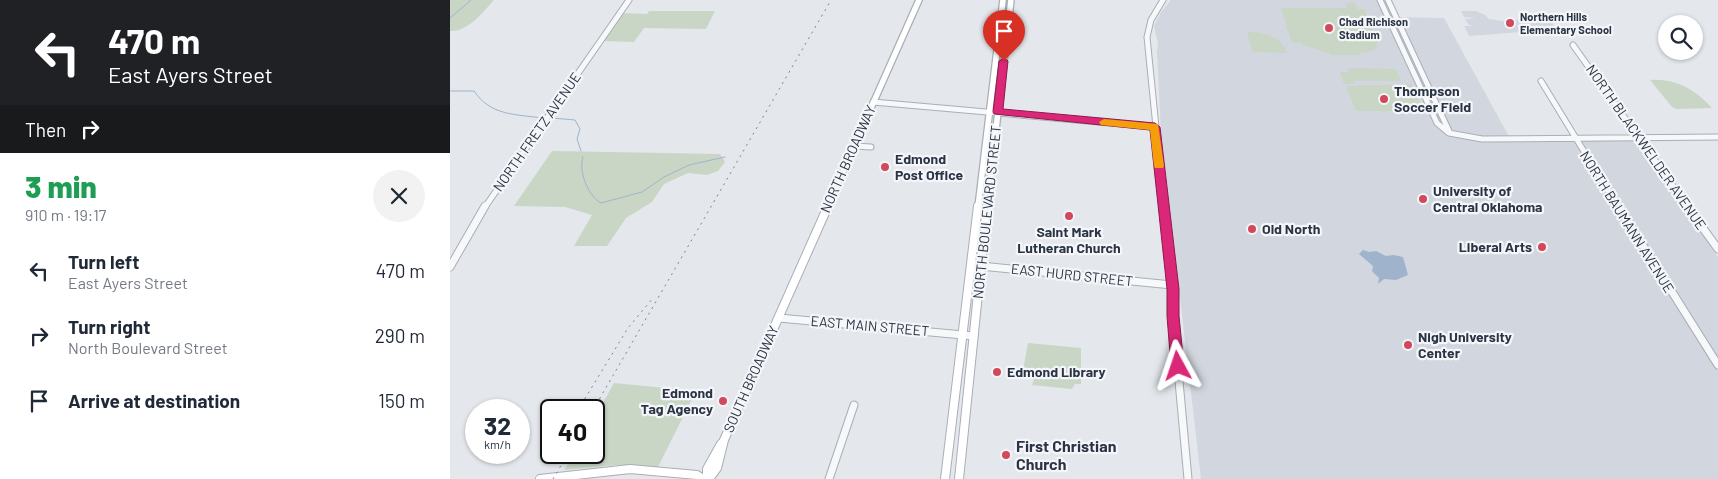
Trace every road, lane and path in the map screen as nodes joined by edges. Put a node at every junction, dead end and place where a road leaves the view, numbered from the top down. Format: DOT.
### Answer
graph roads {
  1 [pos="629,0"];
  2 [pos="919,0"];
  3 [pos="1003,0"];
  4 [pos="1011,0"];
  5 [pos="1163,0"];
  6 [pos="1380,0"];
  7 [pos="1388,0"];
  8 [pos="1573,45"];
  9 [pos="1541,82"];
  10 [pos="873,102"];
  11 [pos="989,111"];
  12 [pos="998,112"];
  13 [pos="1155,127"];
  14 [pos="1449,133"];
  15 [pos="1718,137"];
  16 [pos="1576,138"];
  17 [pos="1639,138"];
  18 [pos="854,146"];
  19 [pos="872,147"];
  20 [pos="1718,249"];
  21 [pos="971,265"];
  22 [pos="982,266"];
  23 [pos="450,267"];
  24 [pos="1172,285"];
  25 [pos="778,318"];
  26 [pos="962,334"];
  27 [pos="974,336"];
  28 [pos="1717,364"];
  29 [pos="854,405"];
  30 [pos="952,415"];
  31 [pos="965,416"];
  32 [pos="540,479"];
  33 [pos="706,479"];
  34 [pos="829,479"];
  35 [pos="945,479"];
  36 [pos="959,479"];
  37 [pos="1188,479"];
  1 -- 23 [label="street, NORTH FRETZ AVENUE"];
  2 -- 10 [label="main road, NORTH BROADWAY"];
  3 -- 11 [label="main road, NORTH BOULEVARD STREET"];
  4 -- 12 [label="main road, NORTH BOULEVARD STREET"];
  5 -- 13 [label="street"];
  6 -- 14 [label="street"];
  7 -- 14 [label="street"];
  8 -- 17 [label="street, NORTH BLACKWELDER AVENUE"];
  9 -- 16 [label="street, NORTH BAUMANN AVENUE"];
  10 -- 11 [label="street"];
  10 -- 18 [label="main road, NORTH BROADWAY"];
  11 -- 12 [label="street"];
  11 -- 21 [label="main road, NORTH BOULEVARD STREET"];
  12 -- 13 [label="street"];
  12 -- 22 [label="main road, NORTH BOULEVARD STREET"];
  13 -- 24 [label="street"];
  14 -- 16 [label="street"];
  15 -- 17 [label="street"];
  16 -- 17 [label="street"];
  16 -- 28 [label="street, NORTH BAUMANN AVENUE"];
  17 -- 20 [label="street, NORTH BLACKWELDER AVENUE"];
  18 -- 19 [label="street"];
  18 -- 25 [label="main road, NORTH BROADWAY"];
  21 -- 22 [label="street, EAST HURD STREET"];
  21 -- 26 [label="main road, NORTH BOULEVARD STREET"];
  22 -- 24 [label="street, EAST HURD STREET"];
  22 -- 27 [label="main road, NORTH BOULEVARD STREET"];
  24 -- 37 [label="street"];
  25 -- 26 [label="street, EAST MAIN STREET"];
  25 -- 33 [label="main road, SOUTH BROADWAY"];
  26 -- 27 [label="street, EAST MAIN STREET"];
  26 -- 30 [label="main road, NORTH BOULEVARD STREET"];
  27 -- 31 [label="main road, NORTH BOULEVARD STREET"];
  29 -- 34 [label="street"];
  30 -- 31 [label="street"];
  30 -- 35 [label="main road, NORTH BOULEVARD STREET"];
  31 -- 36 [label="main road, NORTH BOULEVARD STREET"];
  32 -- 33 [label="main road"];
}
